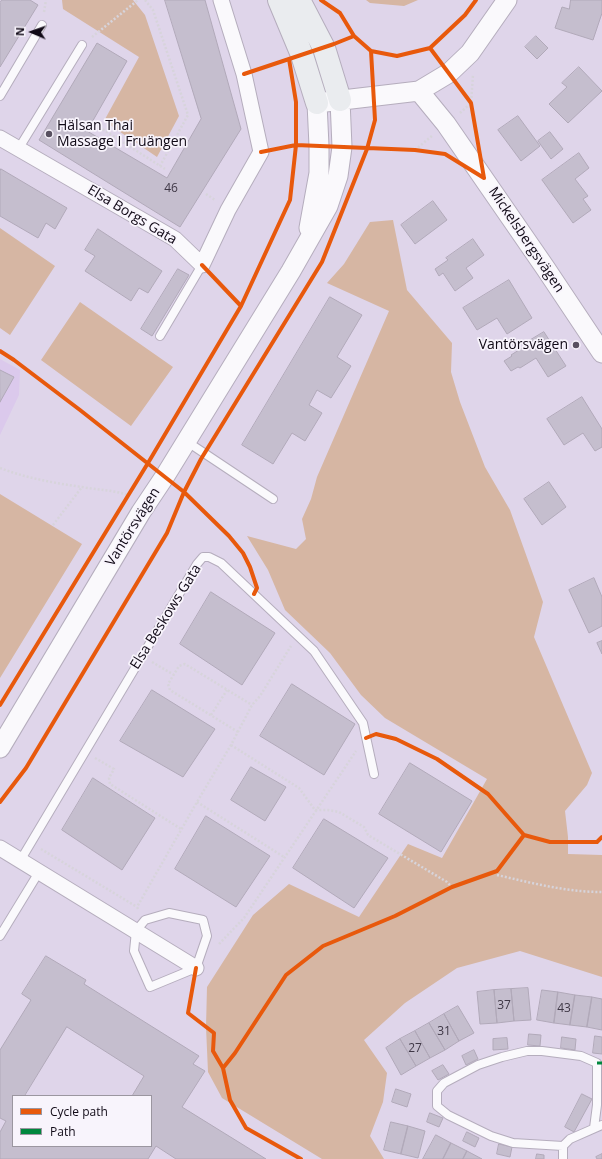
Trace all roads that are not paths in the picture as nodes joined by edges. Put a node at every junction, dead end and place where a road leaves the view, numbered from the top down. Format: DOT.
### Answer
graph roads {
  1 [pos="221,0"];
  2 [pos="279,0"];
  3 [pos="299,0"];
  4 [pos="507,0"];
  5 [pos="42,25"];
  6 [pos="82,45"];
  7 [pos="419,91"];
  8 [pos="0,96"];
  9 [pos="340,100"];
  10 [pos="317,103"];
  11 [pos="0,138"];
  12 [pos="19,148"];
  13 [pos="305,245"];
  14 [pos="202,265"];
  15 [pos="160,336"];
  16 [pos="602,353"];
  17 [pos="186,442"];
  18 [pos="273,499"];
  19 [pos="0,748"];
  20 [pos="374,774"];
  21 [pos="0,848"];
  22 [pos="20,860"];
  23 [pos="39,872"];
  24 [pos="140,926"];
  25 [pos="0,936"];
  26 [pos="196,968"];
  27 [pos="598,1126"];
  28 [pos="563,1146"];
  29 [pos="563,1159"];
  1 -- 14 [label="street"];
  2 -- 10 [label="main road"];
  3 -- 9 [label="main road"];
  4 -- 7 [label="street"];
  5 -- 8 [label="lane"];
  6 -- 12 [label="lane"];
  7 -- 9 [label="street"];
  7 -- 16 [label="street, Mickelsbergsvägen"];
  9 -- 10 [label="street"];
  9 -- 13 [label="street, Vantörsvägen"];
  10 -- 13 [label="street, Vantörsvägen"];
  11 -- 12 [label="street, Elsa Borgs Gata"];
  12 -- 14 [label="street, Elsa Borgs Gata"];
  13 -- 17 [label="street, Vantörsvägen"];
  14 -- 15 [label="lane"];
  17 -- 18 [label="lane"];
  17 -- 19 [label="street, Vantörsvägen"];
  20 -- 22 [label="lane, Elsa Beskows Gata"];
  21 -- 22 [label="street"];
  22 -- 23 [label="street"];
  23 -- 24 [label="street"];
  23 -- 25 [label="lane"];
  24 -- 26 [label="street"];
  24 -- 26 [label="lane"];
  24 -- 26 [label="lane"];
  27 -- 28 [label="lane"];
  27 -- 28 [label="lane"];
  28 -- 29 [label="lane"];
}
